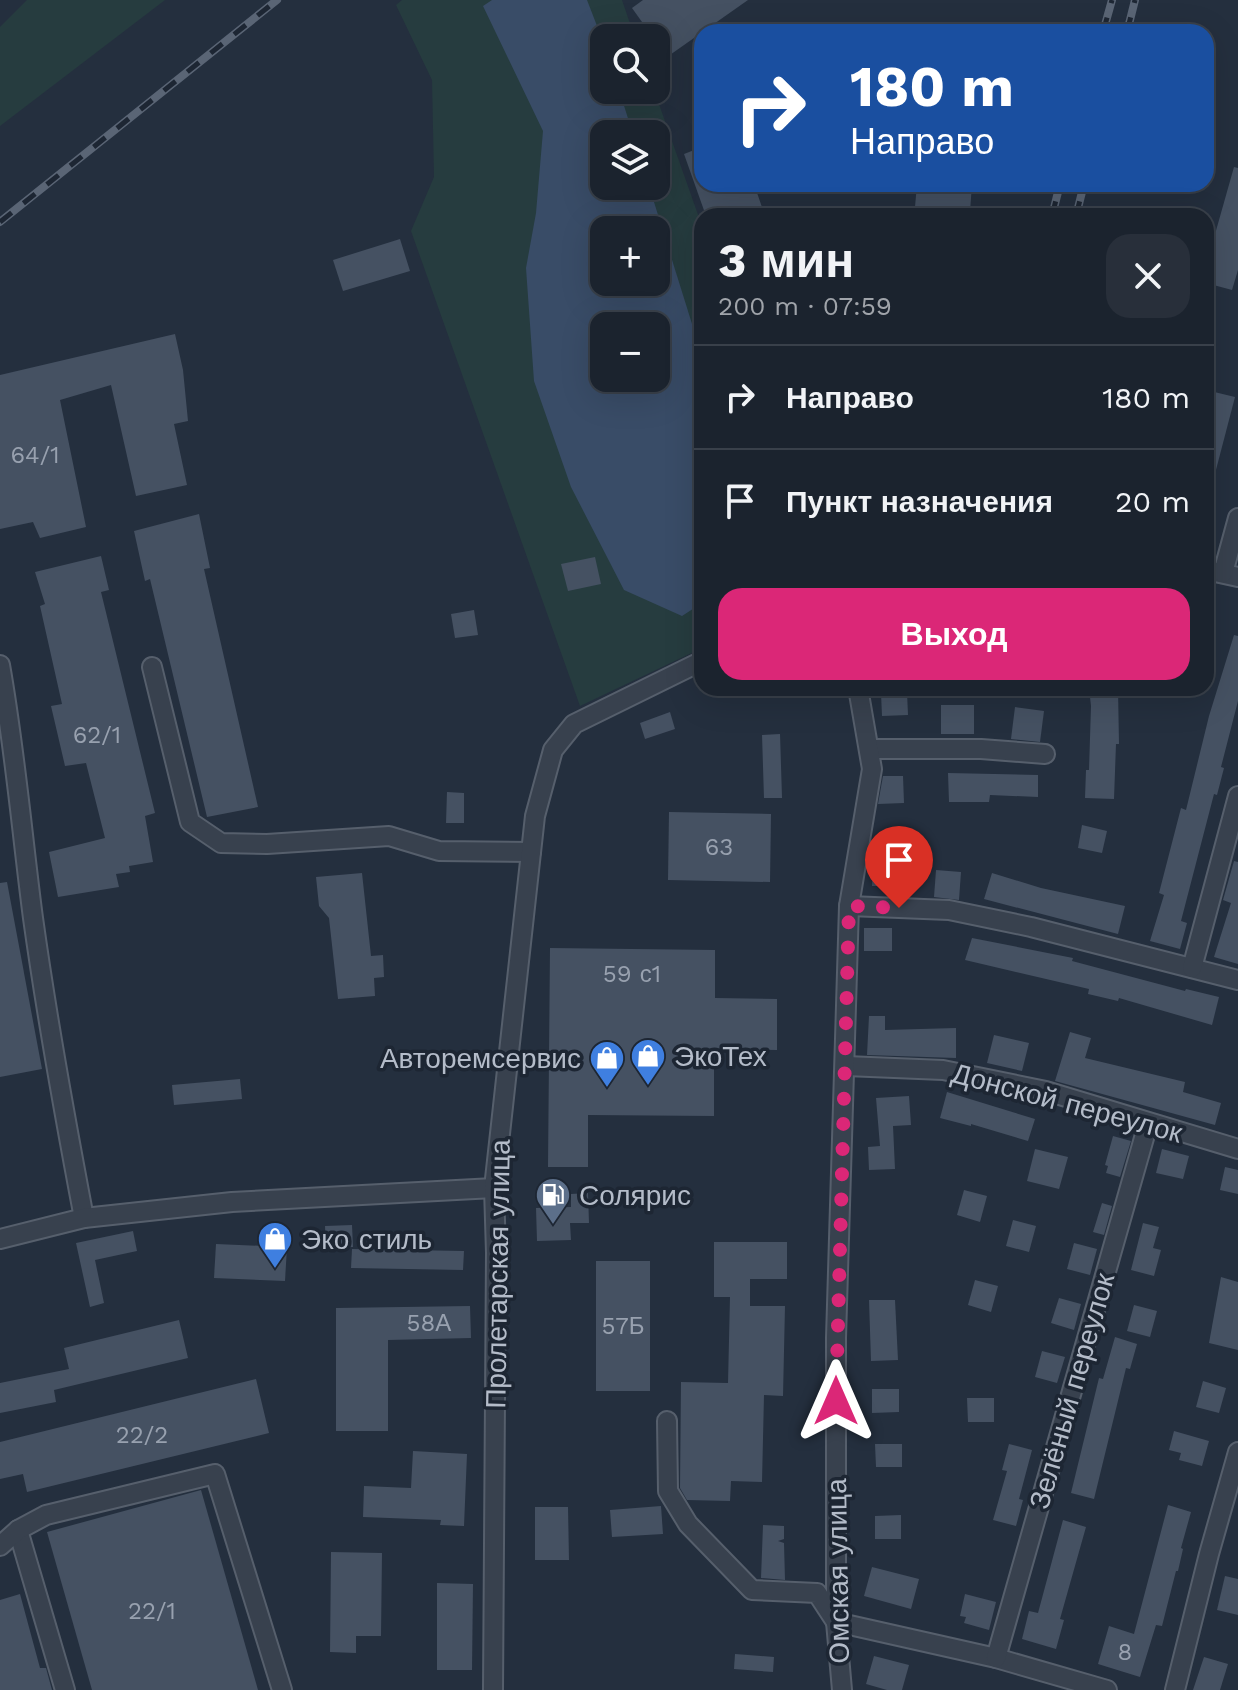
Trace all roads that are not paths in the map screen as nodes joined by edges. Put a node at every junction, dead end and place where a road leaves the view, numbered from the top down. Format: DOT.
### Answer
graph roads {
  1 [pos="1238,518"];
  2 [pos="1222,573"];
  3 [pos="0,665"];
  4 [pos="694,665"];
  5 [pos="152,667"];
  6 [pos="859,696"];
  7 [pos="869,749"];
  8 [pos="1045,754"];
  9 [pos="1238,796"];
  10 [pos="531,852"];
  11 [pos="849,906"];
  12 [pos="1192,968"];
  13 [pos="1238,980"];
  14 [pos="846,1066"];
  15 [pos="1148,1124"];
  16 [pos="1238,1149"];
  17 [pos="494,1188"];
  18 [pos="84,1218"];
  19 [pos="0,1239"];
  20 [pos="667,1421"];
  21 [pos="1238,1452"];
  22 [pos="18,1530"];
  23 [pos="0,1546"];
  24 [pos="836,1622"];
  25 [pos="996,1658"];
  26 [pos="65,1690"];
  27 [pos="282,1690"];
  28 [pos="493,1690"];
  29 [pos="842,1690"];
  30 [pos="1107,1690"];
  31 [pos="1175,1690"];
  1 -- 2 [label="street"];
  3 -- 18 [label="street"];
  4 -- 10 [label="street, Пролетарская улица"];
  5 -- 10 [label="street"];
  6 -- 7 [label="street, Омская улица"];
  7 -- 8 [label="street"];
  7 -- 11 [label="street, Омская улица"];
  9 -- 12 [label="street"];
  10 -- 17 [label="street, Пролетарская улица"];
  11 -- 12 [label="street"];
  11 -- 14 [label="street, Омская улица"];
  12 -- 13 [label="street"];
  14 -- 15 [label="street, Донской переулок"];
  14 -- 24 [label="street, Омская улица"];
  15 -- 16 [label="street, Донской переулок"];
  15 -- 25 [label="street, Зелёный переулок"];
  17 -- 18 [label="street"];
  17 -- 28 [label="street, Пролетарская улица"];
  18 -- 19 [label="street"];
  20 -- 24 [label="street"];
  21 -- 31 [label="street"];
  22 -- 23 [label="street"];
  22 -- 26 [label="street"];
  22 -- 27 [label="street"];
  24 -- 25 [label="street"];
  24 -- 29 [label="street, Омская улица"];
  25 -- 30 [label="street"];
}
